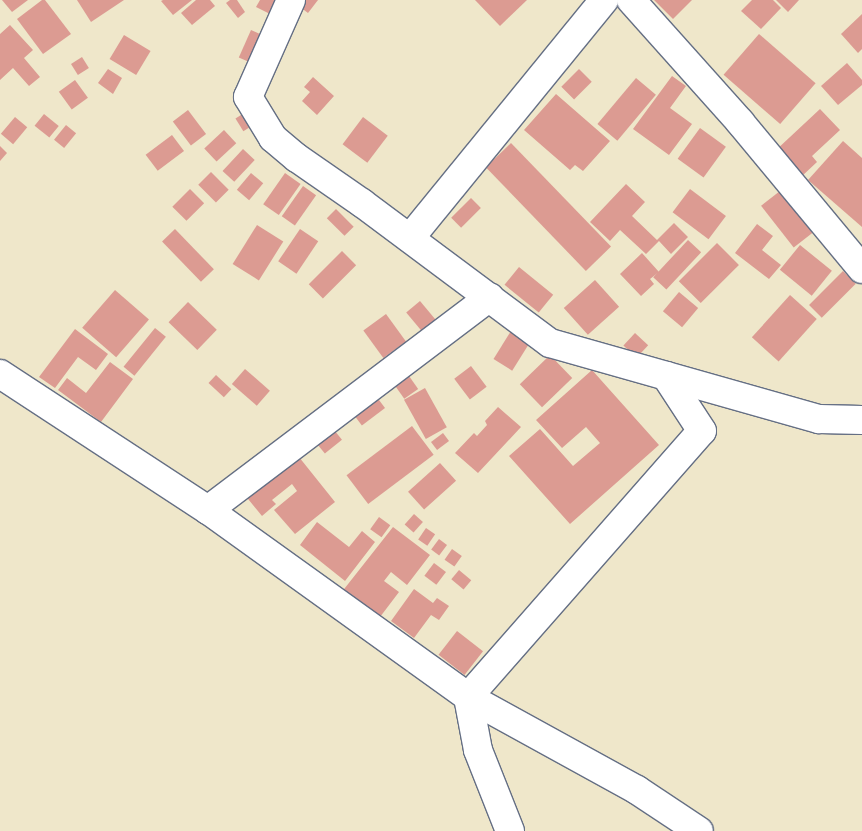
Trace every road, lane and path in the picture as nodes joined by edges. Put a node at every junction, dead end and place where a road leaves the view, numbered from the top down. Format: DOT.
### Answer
graph roads {
  1 [pos="291,0"];
  2 [pos="604,0"];
  3 [pos="630,0"];
  4 [pos="410,238"];
  5 [pos="862,269"];
  6 [pos="490,297"];
  7 [pos="0,374"];
  8 [pos="666,376"];
  9 [pos="862,420"];
  10 [pos="208,510"];
  11 [pos="468,697"];
  12 [pos="510,831"];
  13 [pos="699,831"];
  1 -- 4 [label="street"];
  2 -- 4 [label="street"];
  3 -- 5 [label="street"];
  4 -- 6 [label="street"];
  6 -- 8 [label="street"];
  6 -- 10 [label="street"];
  7 -- 10 [label="street"];
  8 -- 9 [label="street"];
  8 -- 11 [label="street"];
  10 -- 11 [label="street"];
  11 -- 12 [label="street"];
  11 -- 13 [label="street"];
}
